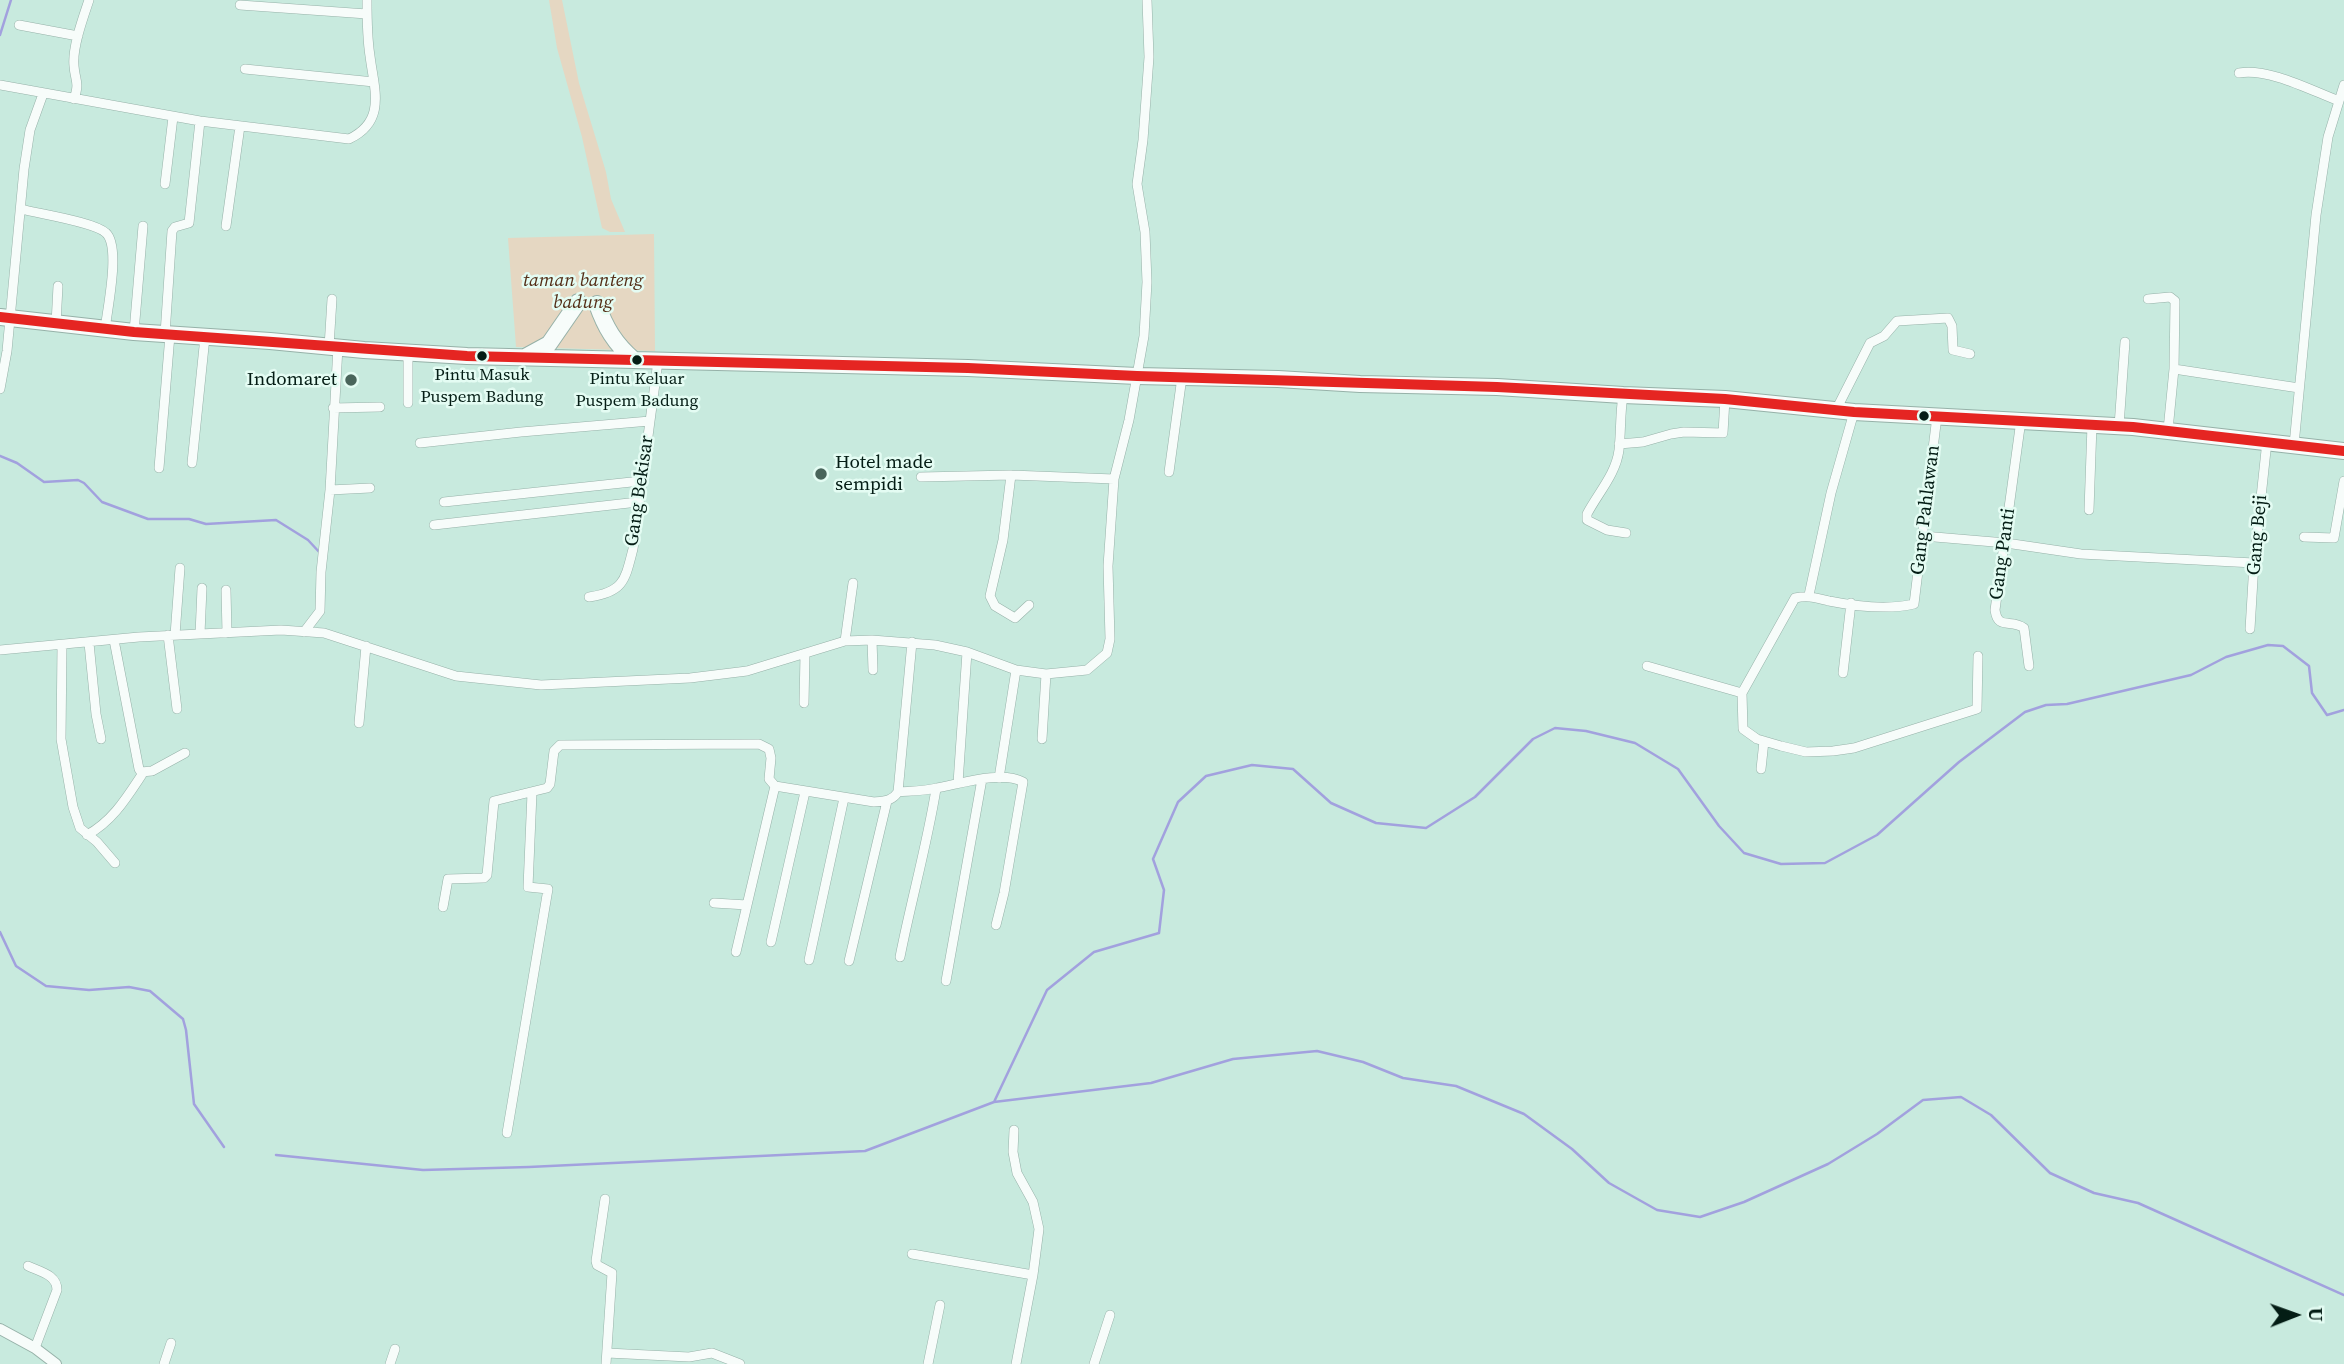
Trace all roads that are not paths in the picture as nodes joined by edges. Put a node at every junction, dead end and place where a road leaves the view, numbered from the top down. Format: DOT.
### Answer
graph roads {
  1 [pos="89,0"];
  2 [pos="368,0"];
  3 [pos="1147,0"];
  4 [pos="240,5"];
  5 [pos="367,14"];
  6 [pos="19,25"];
  7 [pos="78,36"];
  8 [pos="245,69"];
  9 [pos="2239,73"];
  10 [pos="374,82"];
  11 [pos="0,85"];
  12 [pos="2344,85"];
  13 [pos="43,94"];
  14 [pos="74,99"];
  15 [pos="2339,101"];
  16 [pos="173,117"];
  17 [pos="201,121"];
  18 [pos="240,126"];
  19 [pos="165,184"];
  20 [pos="21,209"];
  21 [pos="143,226"];
  22 [pos="226,226"];
  23 [pos="58,286"];
  24 [pos="332,299"];
  25 [pos="2148,299"];
  26 [pos="578,302"];
  27 [pos="597,304"];
  28 [pos="4,317"];
  29 [pos="56,324"];
  30 [pos="105,330"];
  31 [pos="134,332"];
  32 [pos="168,335"];
  33 [pos="205,337"];
  34 [pos="2125,342"];
  35 [pos="334,347"];
  36 [pos="408,352"];
  37 [pos="1970,354"];
  38 [pos="522,357"];
  39 [pos="634,360"];
  40 [pos="658,360"];
  41 [pos="2174,369"];
  42 [pos="1137,376"];
  43 [pos="1182,377"];
  44 [pos="2298,388"];
  45 [pos="0,389"];
  46 [pos="1623,395"];
  47 [pos="1725,399"];
  48 [pos="408,403"];
  49 [pos="380,407"];
  50 [pos="333,408"];
  51 [pos="1836,410"];
  52 [pos="1854,412"];
  53 [pos="1937,416"];
  54 [pos="2021,420"];
  55 [pos="650,421"];
  56 [pos="2092,425"];
  57 [pos="2119,426"];
  58 [pos="2168,430"];
  59 [pos="2267,441"];
  60 [pos="420,443"];
  61 [pos="1619,444"];
  62 [pos="2294,445"];
  63 [pos="2344,451"];
  64 [pos="192,463"];
  65 [pos="159,468"];
  66 [pos="1169,472"];
  67 [pos="1011,475"];
  68 [pos="921,477"];
  69 [pos="1114,479"];
  70 [pos="641,481"];
  71 [pos="2344,481"];
  72 [pos="370,488"];
  73 [pos="330,490"];
  74 [pos="444,502"];
  75 [pos="638,502"];
  76 [pos="2089,510"];
  77 [pos="435,525"];
  78 [pos="1626,533"];
  79 [pos="1923,536"];
  80 [pos="2304,537"];
  81 [pos="2006,543"];
  82 [pos="2254,564"];
  83 [pos="180,568"];
  84 [pos="853,583"];
  85 [pos="202,588"];
  86 [pos="226,590"];
  87 [pos="1809,595"];
  88 [pos="589,597"];
  89 [pos="1851,603"];
  90 [pos="1029,605"];
  91 [pos="2250,629"];
  92 [pos="304,632"];
  93 [pos="226,633"];
  94 [pos="200,634"];
  95 [pos="172,635"];
  96 [pos="114,640"];
  97 [pos="872,640"];
  98 [pos="845,641"];
  99 [pos="912,642"];
  100 [pos="89,643"];
  101 [pos="61,645"];
  102 [pos="366,646"];
  103 [pos="0,650"];
  104 [pos="967,652"];
  105 [pos="806,654"];
  106 [pos="1978,656"];
  107 [pos="1647,666"];
  108 [pos="2029,666"];
  109 [pos="873,670"];
  110 [pos="1016,670"];
  111 [pos="1843,673"];
  112 [pos="1046,674"];
  113 [pos="1742,694"];
  114 [pos="804,703"];
  115 [pos="177,709"];
  116 [pos="359,723"];
  117 [pos="101,739"];
  118 [pos="1042,739"];
  119 [pos="1764,741"];
  120 [pos="186,753"];
  121 [pos="1761,769"];
  122 [pos="143,773"];
  123 [pos="999,778"];
  124 [pos="982,779"];
  125 [pos="772,783"];
  126 [pos="958,783"];
  127 [pos="936,789"];
  128 [pos="805,792"];
  129 [pos="898,792"];
  130 [pos="533,793"];
  131 [pos="844,798"];
  132 [pos="887,801"];
  133 [pos="87,835"];
  134 [pos="115,863"];
  135 [pos="714,903"];
  136 [pos="747,905"];
  137 [pos="443,907"];
  138 [pos="996,925"];
  139 [pos="771,942"];
  140 [pos="736,952"];
  141 [pos="900,957"];
  142 [pos="809,960"];
  143 [pos="849,961"];
  144 [pos="946,981"];
  145 [pos="1014,1130"];
  146 [pos="507,1133"];
  147 [pos="604,1199"];
  148 [pos="912,1254"];
  149 [pos="29,1266"];
  150 [pos="1033,1275"];
  151 [pos="940,1305"];
  152 [pos="1110,1315"];
  153 [pos="0,1329"];
  154 [pos="171,1343"];
  155 [pos="34,1348"];
  156 [pos="395,1349"];
  157 [pos="607,1353"];
  158 [pos="689,1360"];
  159 [pos="56,1364"];
  160 [pos="164,1364"];
  161 [pos="390,1364"];
  162 [pos="606,1364"];
  163 [pos="740,1364"];
  164 [pos="928,1364"];
  165 [pos="1016,1364"];
  166 [pos="1094,1364"];
  1 -- 7 [label="street"];
  2 -- 5 [label="street"];
  3 -- 42 [label="street"];
  4 -- 5 [label="street"];
  5 -- 10 [label="street"];
  6 -- 7 [label="street"];
  7 -- 14 [label="street"];
  8 -- 10 [label="street"];
  9 -- 15 [label="street"];
  10 -- 18 [label="street"];
  11 -- 13 [label="street"];
  12 -- 15 [label="street"];
  13 -- 14 [label="street"];
  13 -- 20 [label="street"];
  14 -- 16 [label="street"];
  15 -- 44 [label="street"];
  16 -- 17 [label="street"];
  16 -- 19 [label="street"];
  17 -- 18 [label="street"];
  17 -- 32 [label="street"];
  18 -- 22 [label="street"];
  20 -- 28 [label="street"];
  20 -- 30 [label="street"];
  21 -- 31 [label="street"];
  23 -- 29 [label="street"];
  24 -- 35 [label="street"];
  25 -- 41 [label="street"];
  26 -- 38 [label="highway"];
  27 -- 39 [label="highway"];
  28 -- 29 [label="highway"];
  28 -- 45 [label="street"];
  29 -- 30 [label="highway"];
  30 -- 31 [label="highway"];
  31 -- 32 [label="highway"];
  32 -- 33 [label="highway"];
  32 -- 65 [label="street"];
  33 -- 35 [label="highway"];
  33 -- 64 [label="street"];
  34 -- 57 [label="street"];
  35 -- 36 [label="highway"];
  35 -- 50 [label="street"];
  36 -- 38 [label="highway"];
  36 -- 48 [label="street"];
  37 -- 51 [label="street"];
  38 -- 39 [label="highway"];
  39 -- 40 [label="highway"];
  40 -- 42 [label="highway"];
  40 -- 55 [label="street, Gang Bekisar"];
  41 -- 44 [label="street"];
  41 -- 58 [label="street"];
  42 -- 43 [label="highway"];
  42 -- 69 [label="street"];
  43 -- 46 [label="highway"];
  43 -- 66 [label="street"];
  44 -- 62 [label="street"];
  46 -- 47 [label="highway"];
  46 -- 61 [label="street"];
  47 -- 51 [label="highway"];
  47 -- 61 [label="street"];
  49 -- 50 [label="street"];
  50 -- 73 [label="street"];
  51 -- 52 [label="highway"];
  52 -- 53 [label="highway"];
  52 -- 87 [label="street"];
  53 -- 54 [label="highway"];
  53 -- 79 [label="street, Gang Pahlawan"];
  54 -- 56 [label="highway"];
  54 -- 81 [label="street, Gang Panti"];
  55 -- 60 [label="street"];
  55 -- 70 [label="street, Gang Bekisar"];
  56 -- 57 [label="highway"];
  56 -- 76 [label="street"];
  57 -- 58 [label="highway"];
  58 -- 59 [label="highway"];
  59 -- 62 [label="highway"];
  59 -- 82 [label="street, Gang Beji"];
  61 -- 78 [label="street"];
  62 -- 63 [label="highway"];
  67 -- 68 [label="street"];
  67 -- 69 [label="street"];
  67 -- 90 [label="street"];
  69 -- 112 [label="street"];
  70 -- 74 [label="street"];
  70 -- 75 [label="street, Gang Bekisar"];
  71 -- 80 [label="street"];
  72 -- 73 [label="street"];
  73 -- 92 [label="street"];
  75 -- 77 [label="street"];
  75 -- 88 [label="street, Gang Bekisar"];
  79 -- 81 [label="street"];
  79 -- 89 [label="street, Gang Pahlawan"];
  81 -- 82 [label="street"];
  81 -- 108 [label="street, Gang Panti"];
  82 -- 91 [label="street, Gang Beji"];
  83 -- 95 [label="street"];
  84 -- 98 [label="street"];
  85 -- 94 [label="street"];
  86 -- 93 [label="street"];
  87 -- 89 [label="street"];
  87 -- 113 [label="street"];
  89 -- 111 [label="street"];
  92 -- 93 [label="street"];
  92 -- 102 [label="street"];
  93 -- 94 [label="street"];
  94 -- 95 [label="street"];
  95 -- 96 [label="street"];
  95 -- 115 [label="street"];
  96 -- 100 [label="street"];
  96 -- 122 [label="street"];
  97 -- 98 [label="street"];
  97 -- 99 [label="street"];
  97 -- 109 [label="street"];
  98 -- 105 [label="street"];
  99 -- 104 [label="street"];
  99 -- 129 [label="street"];
  100 -- 101 [label="street"];
  100 -- 117 [label="street"];
  101 -- 103 [label="street"];
  101 -- 133 [label="street"];
  102 -- 105 [label="street"];
  102 -- 116 [label="street"];
  104 -- 110 [label="street"];
  104 -- 126 [label="street"];
  105 -- 114 [label="street"];
  106 -- 119 [label="street"];
  107 -- 113 [label="street"];
  110 -- 112 [label="street"];
  110 -- 123 [label="street"];
  112 -- 118 [label="street"];
  113 -- 119 [label="street"];
  119 -- 121 [label="street"];
  120 -- 122 [label="street"];
  122 -- 133 [label="street"];
  123 -- 124 [label="street"];
  123 -- 138 [label="street"];
  124 -- 126 [label="street"];
  124 -- 144 [label="street"];
  125 -- 128 [label="street"];
  125 -- 130 [label="street"];
  125 -- 136 [label="street"];
  126 -- 127 [label="street"];
  127 -- 129 [label="street"];
  127 -- 141 [label="street"];
  128 -- 131 [label="street"];
  128 -- 139 [label="street"];
  129 -- 132 [label="street"];
  130 -- 137 [label="street"];
  130 -- 146 [label="street"];
  131 -- 132 [label="street"];
  131 -- 142 [label="street"];
  132 -- 143 [label="street"];
  133 -- 134 [label="street"];
  135 -- 136 [label="street"];
  136 -- 140 [label="street"];
  145 -- 150 [label="street"];
  147 -- 157 [label="street"];
  148 -- 150 [label="street"];
  149 -- 155 [label="street"];
  150 -- 165 [label="street"];
  151 -- 164 [label="street"];
  152 -- 166 [label="street"];
  153 -- 155 [label="street"];
  154 -- 160 [label="street"];
  155 -- 159 [label="street"];
  156 -- 161 [label="street"];
  157 -- 158 [label="street"];
  157 -- 162 [label="street"];
  158 -- 163 [label="street"];
}
